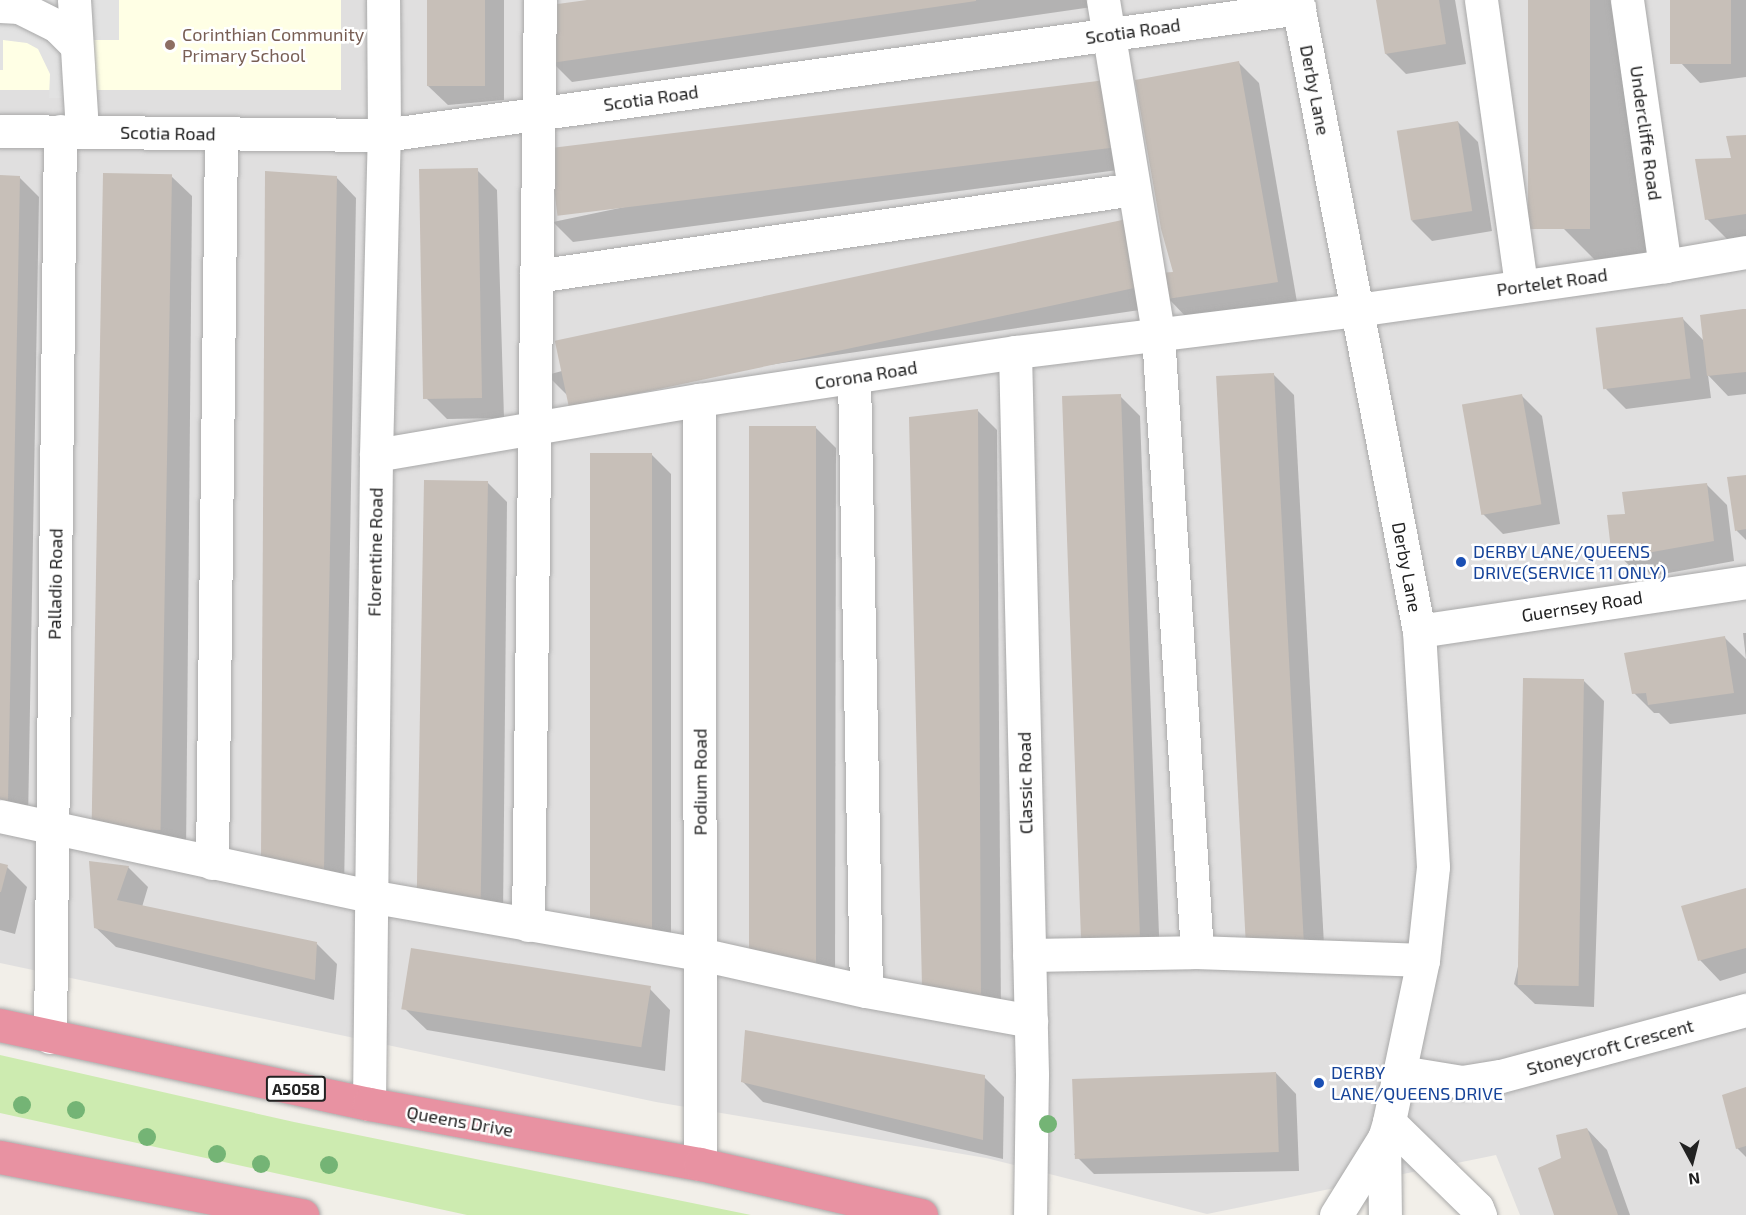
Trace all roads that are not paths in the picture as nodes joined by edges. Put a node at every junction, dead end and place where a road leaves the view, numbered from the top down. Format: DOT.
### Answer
graph roads {
  1 [pos="74,0"];
  2 [pos="383,0"];
  3 [pos="540,0"];
  4 [pos="1103,0"];
  5 [pos="1481,0"];
  6 [pos="1627,0"];
  7 [pos="1298,4"];
  8 [pos="0,6"];
  9 [pos="1109,35"];
  10 [pos="76,45"];
  11 [pos="539,113"];
  12 [pos="0,131"];
  13 [pos="71,132"];
  14 [pos="221,134"];
  15 [pos="384,135"];
  16 [pos="1134,189"];
  17 [pos="1746,252"];
  18 [pos="1665,266"];
  19 [pos="536,276"];
  20 [pos="1521,286"];
  21 [pos="1357,309"];
  22 [pos="1158,334"];
  23 [pos="1015,351"];
  24 [pos="854,377"];
  25 [pos="699,400"];
  26 [pos="533,429"];
  27 [pos="376,455"];
  28 [pos="1746,582"];
  29 [pos="1419,632"];
  30 [pos="0,816"];
  31 [pos="52,828"];
  32 [pos="212,863"];
  33 [pos="370,896"];
  34 [pos="528,925"];
  35 [pos="1197,952"];
  36 [pos="700,954"];
  37 [pos="1029,956"];
  38 [pos="1423,960"];
  39 [pos="866,991"];
  40 [pos="1746,1010"];
  41 [pos="1030,1021"];
  42 [pos="0,1025"];
  43 [pos="50,1036"];
  44 [pos="1401,1072"];
  45 [pos="369,1104"];
  46 [pos="1386,1130"];
  47 [pos="0,1157"];
  48 [pos="700,1164"];
  49 [pos="302,1215"];
  50 [pos="921,1215"];
  51 [pos="1030,1215"];
  52 [pos="1336,1215"];
  53 [pos="1385,1215"];
  54 [pos="1480,1215"];
  1 -- 10 [label="street, Palladio Road"];
  2 -- 15 [label="street, Florentine Road"];
  3 -- 11 [label="street"];
  4 -- 9 [label="street"];
  5 -- 20 [label="street"];
  6 -- 18 [label="street, Undercliffe Road"];
  7 -- 9 [label="street, Scotia Road"];
  7 -- 21 [label="street, Derby Lane"];
  8 -- 10 [label="street"];
  9 -- 11 [label="street, Scotia Road"];
  9 -- 16 [label="street"];
  10 -- 13 [label="street, Palladio Road"];
  11 -- 15 [label="street, Scotia Road"];
  11 -- 19 [label="street"];
  12 -- 13 [label="street, Scotia Road"];
  13 -- 14 [label="street, Scotia Road"];
  13 -- 31 [label="street, Palladio Road"];
  14 -- 15 [label="street, Scotia Road"];
  14 -- 32 [label="street"];
  15 -- 27 [label="street, Florentine Road"];
  16 -- 19 [label="street"];
  16 -- 22 [label="street"];
  17 -- 18 [label="street, Portelet Road"];
  18 -- 20 [label="street, Portelet Road"];
  19 -- 26 [label="street"];
  20 -- 21 [label="street, Portelet Road"];
  21 -- 22 [label="street, Corona Road"];
  21 -- 29 [label="street, Derby Lane"];
  22 -- 23 [label="street, Corona Road"];
  22 -- 35 [label="street"];
  23 -- 24 [label="street, Corona Road"];
  23 -- 37 [label="street, Classic Road"];
  24 -- 25 [label="street, Corona Road"];
  24 -- 39 [label="street"];
  25 -- 26 [label="street, Corona Road"];
  25 -- 36 [label="street, Podium Road"];
  26 -- 27 [label="street, Corona Road"];
  26 -- 34 [label="street"];
  27 -- 33 [label="street, Florentine Road"];
  28 -- 29 [label="street, Guernsey Road"];
  29 -- 38 [label="street, Derby Lane"];
  30 -- 31 [label="street"];
  31 -- 32 [label="street"];
  31 -- 43 [label="street, Palladio Road"];
  32 -- 33 [label="street"];
  33 -- 34 [label="street"];
  33 -- 45 [label="street, Florentine Road"];
  34 -- 36 [label="street"];
  35 -- 37 [label="street"];
  35 -- 38 [label="street"];
  36 -- 39 [label="street"];
  36 -- 48 [label="street, Podium Road"];
  37 -- 41 [label="street, Classic Road"];
  38 -- 44 [label="street, Derby Lane"];
  39 -- 41 [label="street"];
  40 -- 44 [label="street, Stoneycroft Crescent"];
  41 -- 51 [label="street, Classic Road"];
  42 -- 43 [label="highway, Queens Drive / A5058"];
  43 -- 45 [label="highway, Queens Drive / A5058"];
  44 -- 46 [label="street, Derby Lane"];
  45 -- 48 [label="highway, Queens Drive / A5058"];
  46 -- 52 [label="street, Derby Lane"];
  46 -- 53 [label="street, Derby Lane"];
  46 -- 54 [label="street"];
  47 -- 49 [label="highway"];
  48 -- 50 [label="highway, Queens Drive / A5058"];
}
